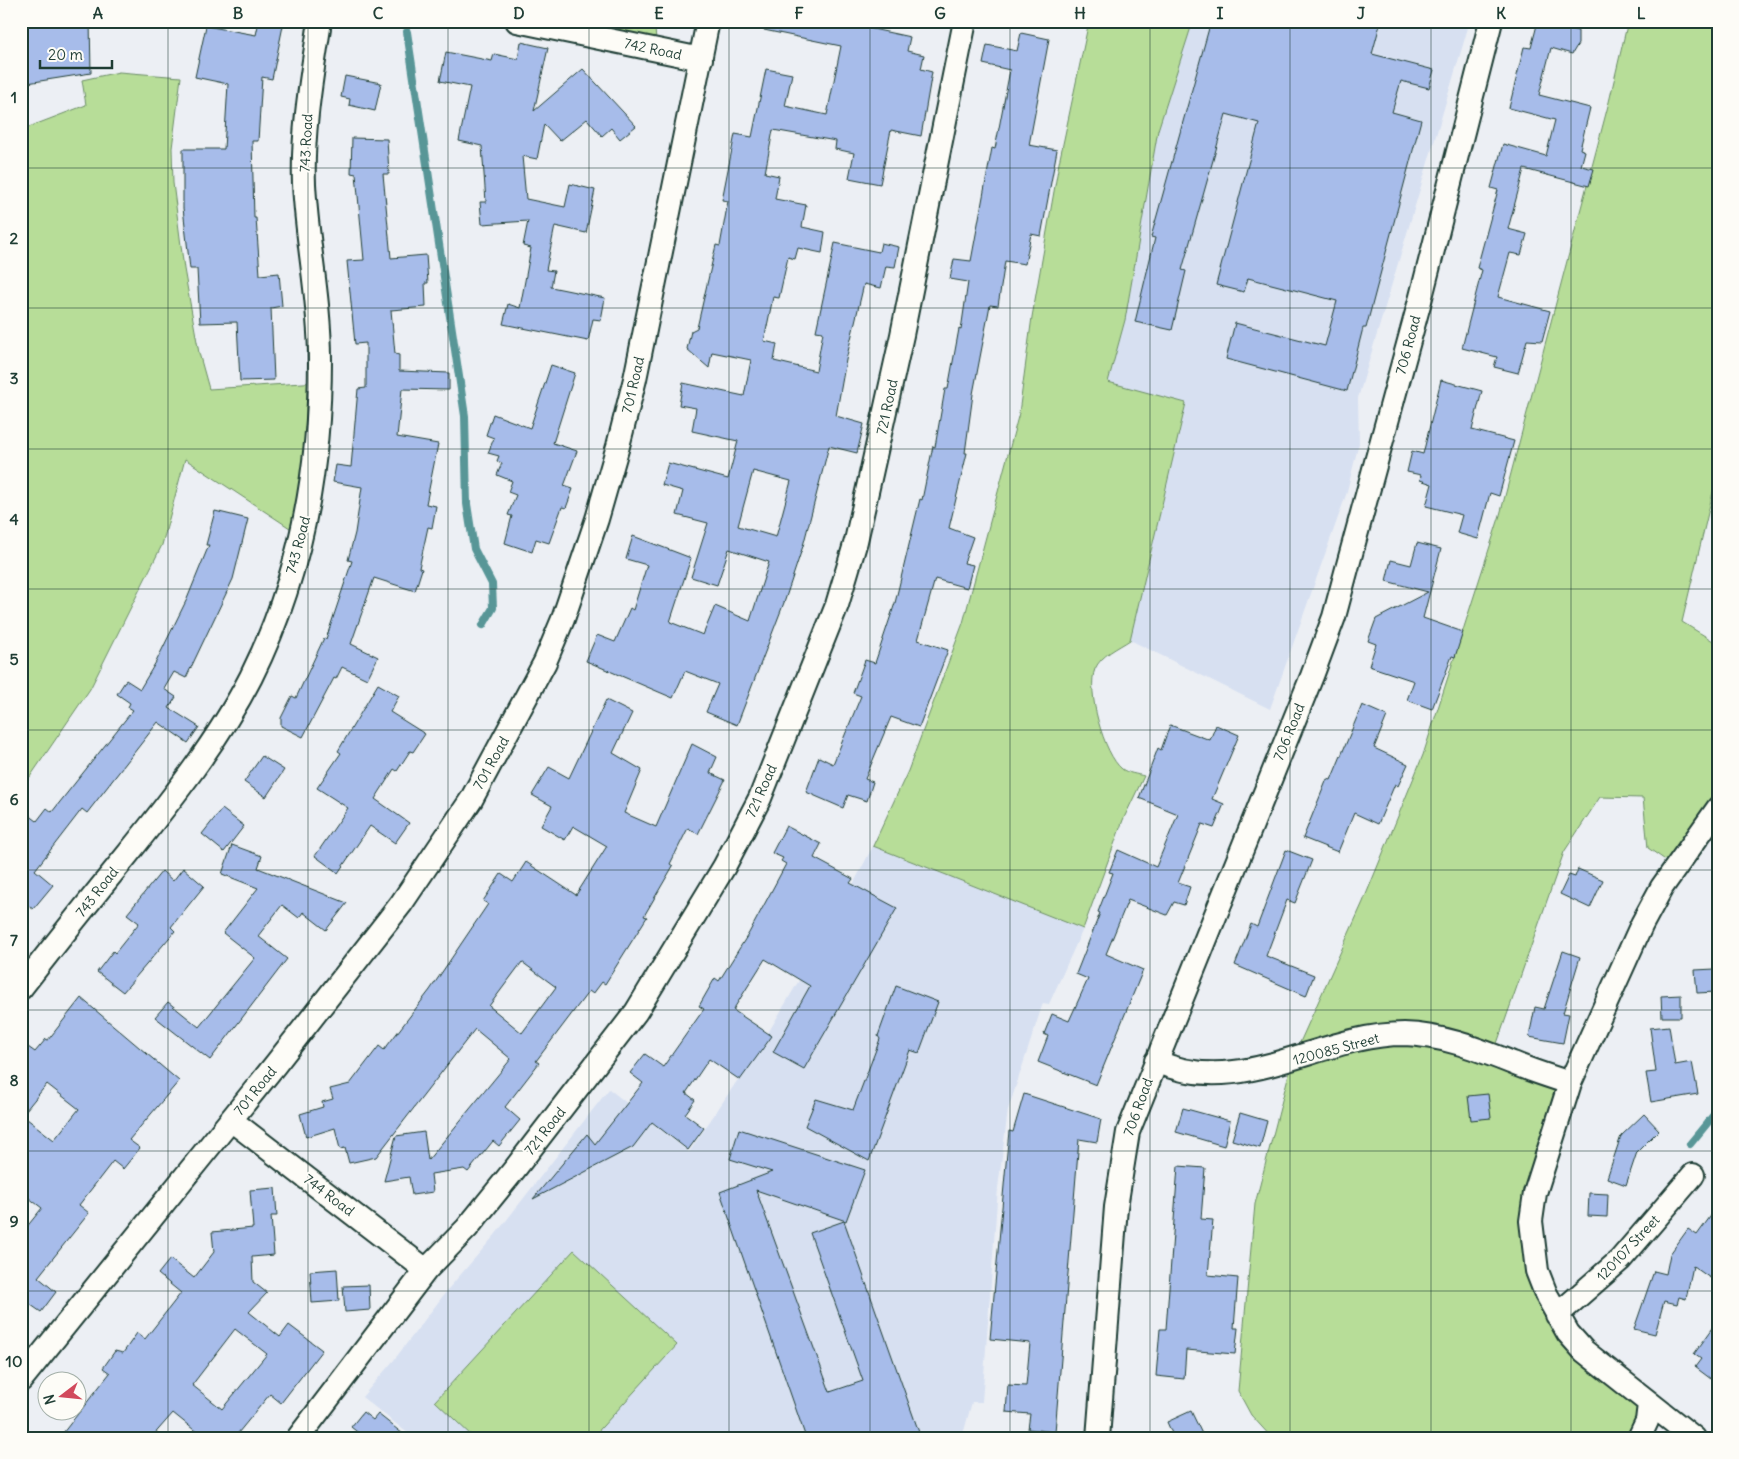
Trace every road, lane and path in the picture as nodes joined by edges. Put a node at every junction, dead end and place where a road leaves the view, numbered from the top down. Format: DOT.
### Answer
graph roads {
  1 [pos="320,21"];
  2 [pos="517,21"];
  3 [pos="708,21"];
  4 [pos="965,21"];
  5 [pos="1491,21"];
  6 [pos="701,59"];
  7 [pos="1718,808"];
  8 [pos="21,988"];
  9 [pos="1156,1060"];
  10 [pos="1570,1083"];
  11 [pos="231,1120"];
  12 [pos="1693,1175"];
  13 [pos="426,1270"];
  14 [pos="1557,1315"];
  15 [pos="21,1380"];
  16 [pos="1649,1404"];
  17 [pos="298,1438"];
  18 [pos="1098,1438"];
  19 [pos="1639,1438"];
  20 [pos="1694,1438"];
  1 -- 8 [label="street, 743 Road"];
  2 -- 6 [label="street, 742 Road"];
  3 -- 6 [label="street, 701 Road"];
  4 -- 13 [label="street, 721 Road"];
  5 -- 9 [label="street, 706 Road"];
  6 -- 11 [label="street, 701 Road"];
  7 -- 10 [label="street"];
  9 -- 10 [label="street, 120085 Street"];
  9 -- 18 [label="street, 706 Road"];
  10 -- 14 [label="street"];
  11 -- 13 [label="street, 744 Road"];
  11 -- 15 [label="street, 701 Road"];
  12 -- 14 [label="street, 120107 Street"];
  13 -- 17 [label="street, 721 Road"];
  14 -- 16 [label="street"];
  16 -- 19 [label="street"];
  16 -- 20 [label="street"];
}
